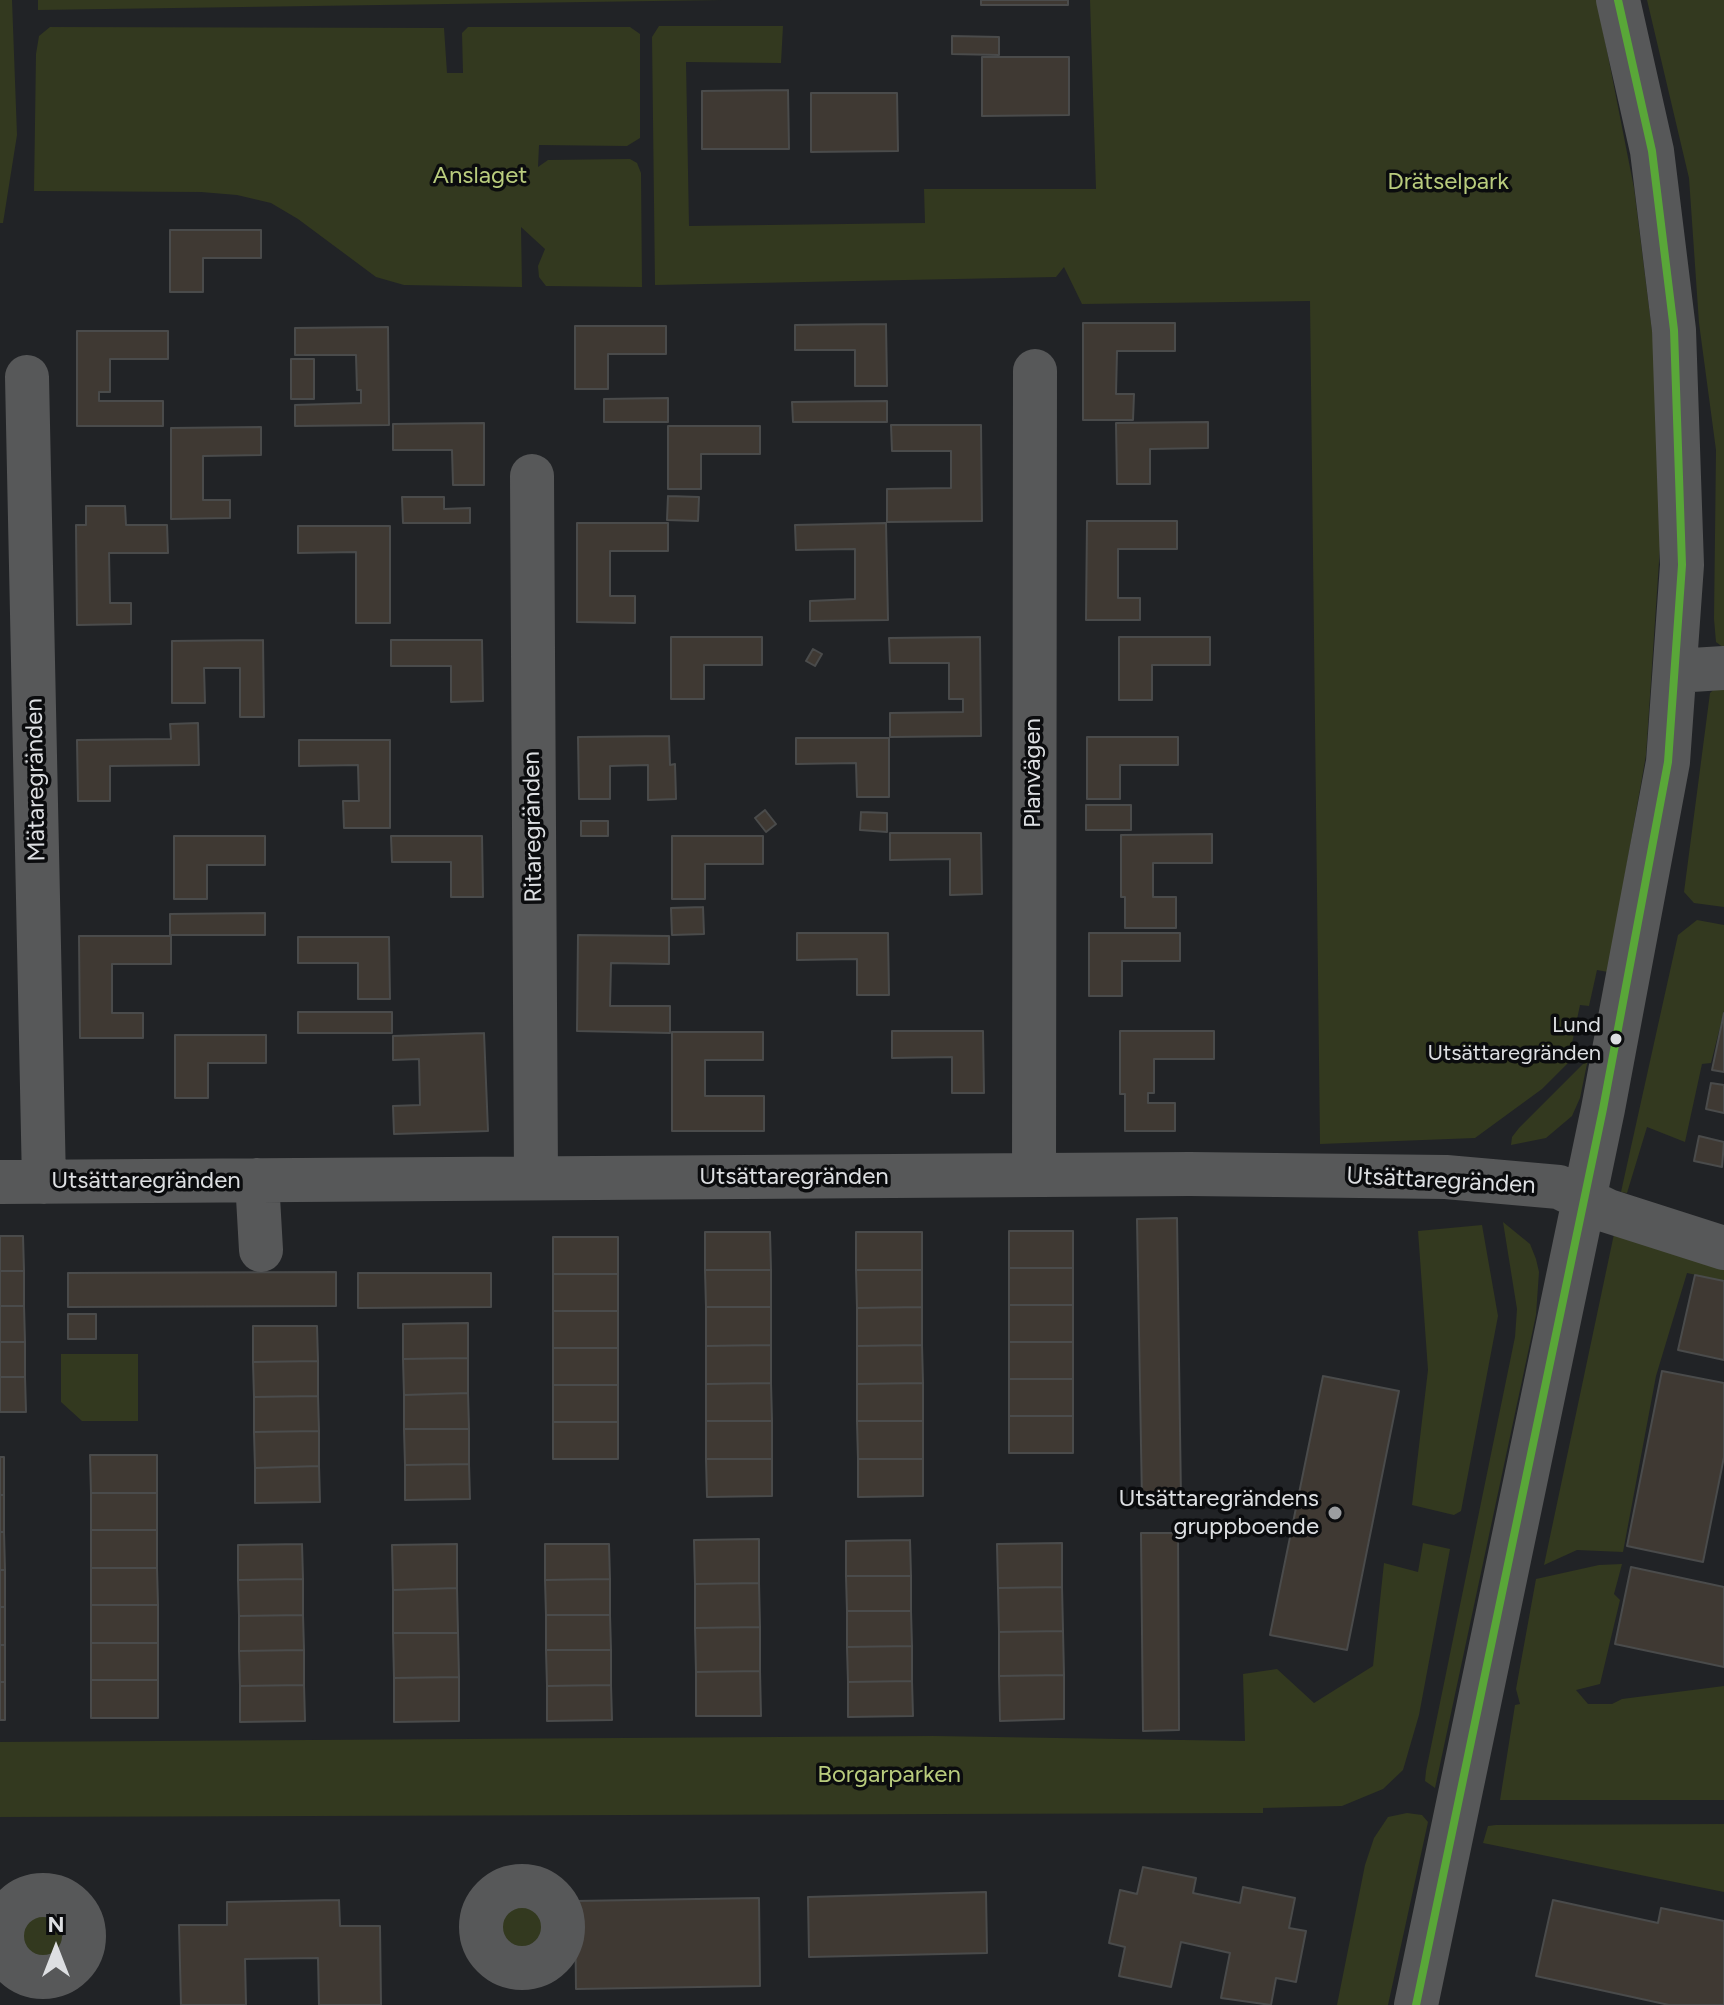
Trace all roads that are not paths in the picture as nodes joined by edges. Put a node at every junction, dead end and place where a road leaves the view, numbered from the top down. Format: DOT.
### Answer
graph roads {
  1 [pos="1618,0"];
  2 [pos="1035,371"];
  3 [pos="27,377"];
  4 [pos="532,476"];
  5 [pos="1724,668"];
  6 [pos="1676,671"];
  7 [pos="1034,1175"];
  8 [pos="536,1178"];
  9 [pos="257,1180"];
  10 [pos="0,1182"];
  11 [pos="44,1182"];
  12 [pos="1584,1198"];
  13 [pos="1724,1248"];
  14 [pos="261,1250"];
  15 [pos="1416,2005"];
  1 -- 6 [label="street"];
  2 -- 7 [label="street, Planvägen"];
  3 -- 11 [label="street, Mätaregränden"];
  4 -- 8 [label="street, Ritaregränden"];
  5 -- 6 [label="street"];
  6 -- 12 [label="street"];
  7 -- 8 [label="street, Utsättaregränden"];
  7 -- 12 [label="street, Utsättaregränden"];
  8 -- 9 [label="street, Utsättaregränden"];
  9 -- 11 [label="street, Utsättaregränden"];
  9 -- 14 [label="street"];
  10 -- 11 [label="street, Utsättaregränden"];
  12 -- 13 [label="street, Utsättaregränden"];
  12 -- 15 [label="street"];
}
